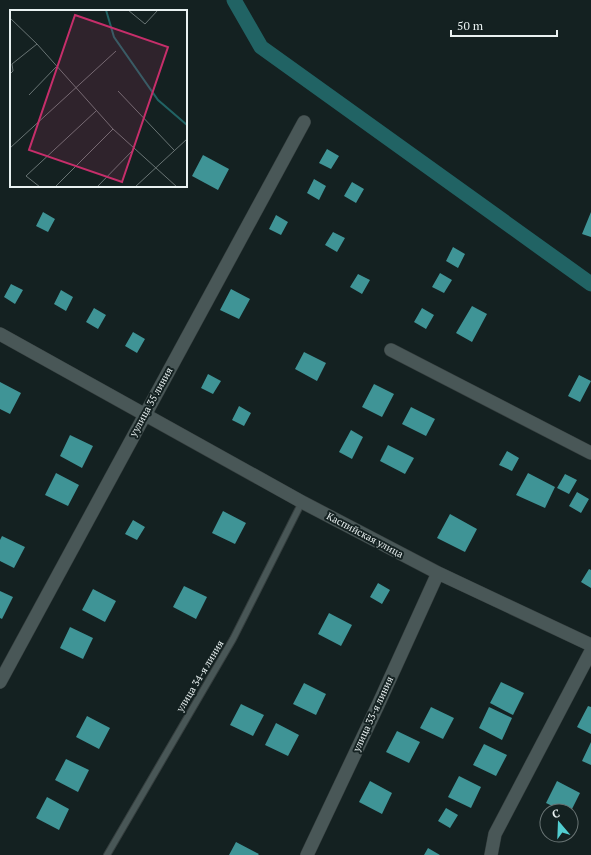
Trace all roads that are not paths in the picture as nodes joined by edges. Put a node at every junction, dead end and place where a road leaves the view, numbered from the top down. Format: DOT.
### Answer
graph roads {
  1 [pos="304,122"];
  2 [pos="0,334"];
  3 [pos="391,350"];
  4 [pos="144,415"];
  5 [pos="591,453"];
  6 [pos="302,502"];
  7 [pos="438,573"];
  8 [pos="591,645"];
  9 [pos="591,650"];
  10 [pos="0,682"];
  11 [pos="107,855"];
  12 [pos="307,855"];
  13 [pos="491,855"];
  1 -- 4 [label="street, уулица 35 линия"];
  2 -- 4 [label="street, Каспийская улица"];
  3 -- 5 [label="street"];
  4 -- 6 [label="street, Каспийская улица"];
  4 -- 10 [label="street, уулица 35 линия"];
  6 -- 7 [label="street, Каспийская улица"];
  6 -- 11 [label="lane, улица 34-я линия"];
  7 -- 8 [label="street, Каспийская улица"];
  7 -- 12 [label="street, улица 33-я линия"];
  9 -- 13 [label="street"];
}
